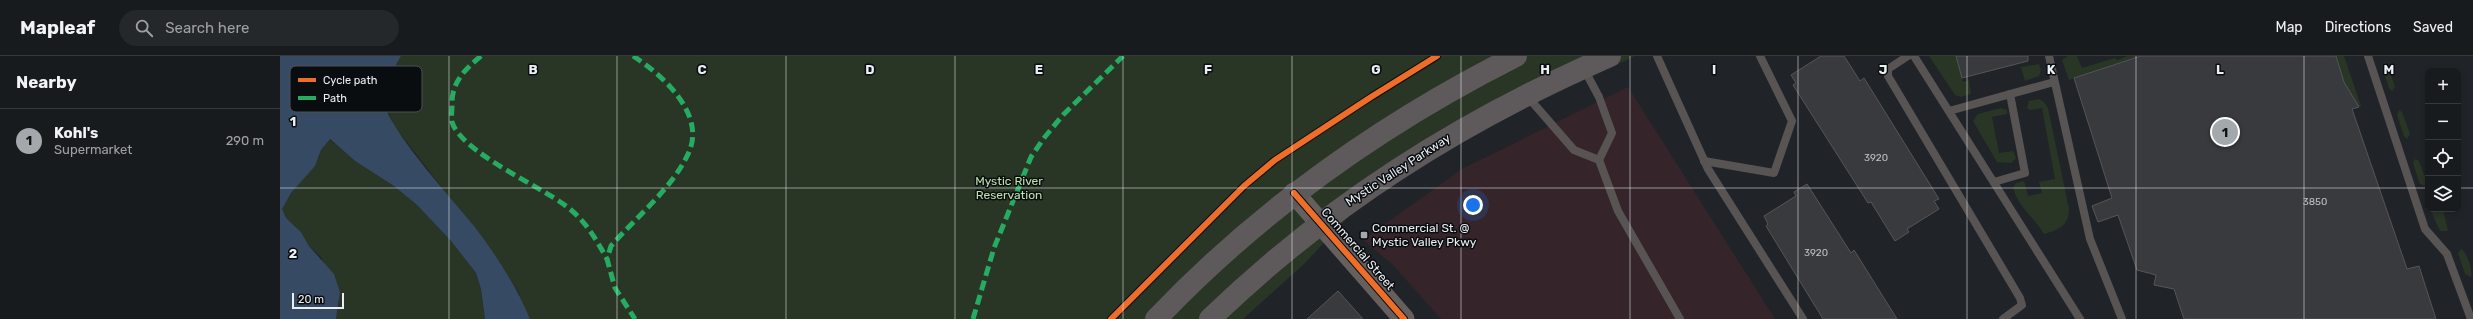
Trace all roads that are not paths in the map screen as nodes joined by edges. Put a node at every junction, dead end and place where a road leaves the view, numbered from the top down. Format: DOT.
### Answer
graph roads {
  1 [pos="1516,56"];
  2 [pos="1610,56"];
  3 [pos="1657,56"];
  4 [pos="1760,56"];
  5 [pos="1908,56"];
  6 [pos="1914,56"];
  7 [pos="2049,56"];
  8 [pos="2368,56"];
  9 [pos="1584,68"];
  10 [pos="2054,82"];
  11 [pos="1525,94"];
  12 [pos="2010,94"];
  13 [pos="1949,111"];
  14 [pos="1599,160"];
  15 [pos="1704,161"];
  16 [pos="1994,182"];
  17 [pos="1294,193"];
  18 [pos="1320,222"];
  19 [pos="1156,319"];
  20 [pos="1210,319"];
  21 [pos="1404,319"];
  22 [pos="1680,319"];
  23 [pos="1803,319"];
  24 [pos="2003,319"];
  25 [pos="2080,319"];
  26 [pos="2122,319"];
  27 [pos="2470,319"];
  1 -- 17 [label="highway"];
  2 -- 9 [label="highway, Mystic Valley Parkway"];
  3 -- 15 [label="lane"];
  4 -- 15 [label="lane"];
  5 -- 24 [label="lane"];
  6 -- 13 [label="lane"];
  7 -- 10 [label="lane"];
  8 -- 27 [label="lane"];
  9 -- 11 [label="highway, Mystic Valley Parkway"];
  9 -- 14 [label="lane"];
  10 -- 12 [label="lane"];
  10 -- 26 [label="lane"];
  11 -- 14 [label="lane"];
  11 -- 18 [label="highway, Mystic Valley Parkway"];
  12 -- 13 [label="lane"];
  12 -- 16 [label="lane"];
  13 -- 16 [label="lane"];
  14 -- 22 [label="lane"];
  15 -- 23 [label="lane"];
  16 -- 25 [label="lane"];
  17 -- 18 [label="street, Commercial Street"];
  17 -- 19 [label="highway"];
  18 -- 20 [label="highway, Mystic Valley Parkway"];
  18 -- 21 [label="street, Commercial Street"];
}
